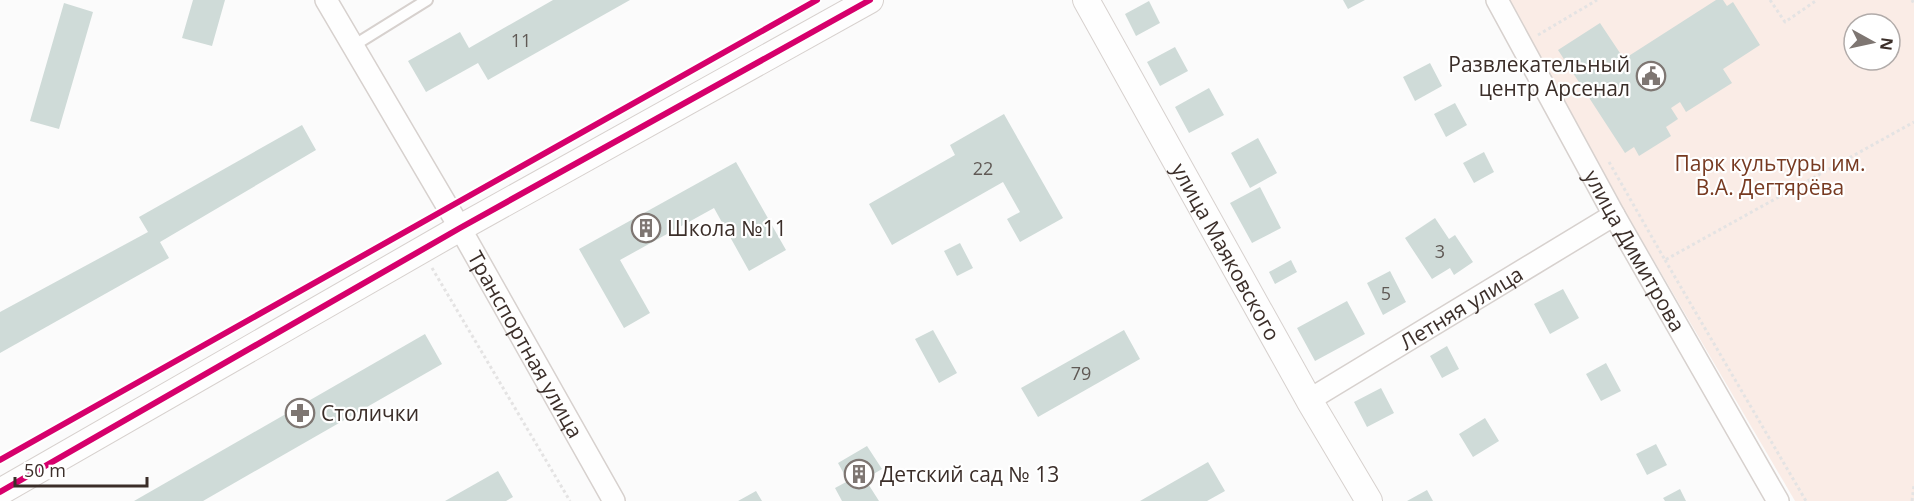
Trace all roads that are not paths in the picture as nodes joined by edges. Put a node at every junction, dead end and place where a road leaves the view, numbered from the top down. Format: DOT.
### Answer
graph roads {
  1 [pos="326,0"];
  2 [pos="427,0"];
  3 [pos="870,0"];
  4 [pos="1086,0"];
  5 [pos="1497,0"];
  6 [pos="354,46"];
  7 [pos="1614,215"];
  8 [pos="460,228"];
  9 [pos="1309,400"];
  10 [pos="0,492"];
  11 [pos="614,501"];
  12 [pos="1369,501"];
  13 [pos="1778,501"];
  1 -- 6 [label="street, Транспортная улица"];
  2 -- 6 [label="lane"];
  3 -- 8 [label="street"];
  4 -- 9 [label="street, улица Маяковского"];
  5 -- 7 [label="street, улица Димитрова"];
  6 -- 8 [label="street, Транспортная улица"];
  7 -- 9 [label="street, Летняя улица"];
  7 -- 13 [label="street, улица Димитрова"];
  8 -- 10 [label="street"];
  8 -- 11 [label="street, Транспортная улица"];
  9 -- 12 [label="street, улица Маяковского"];
}
